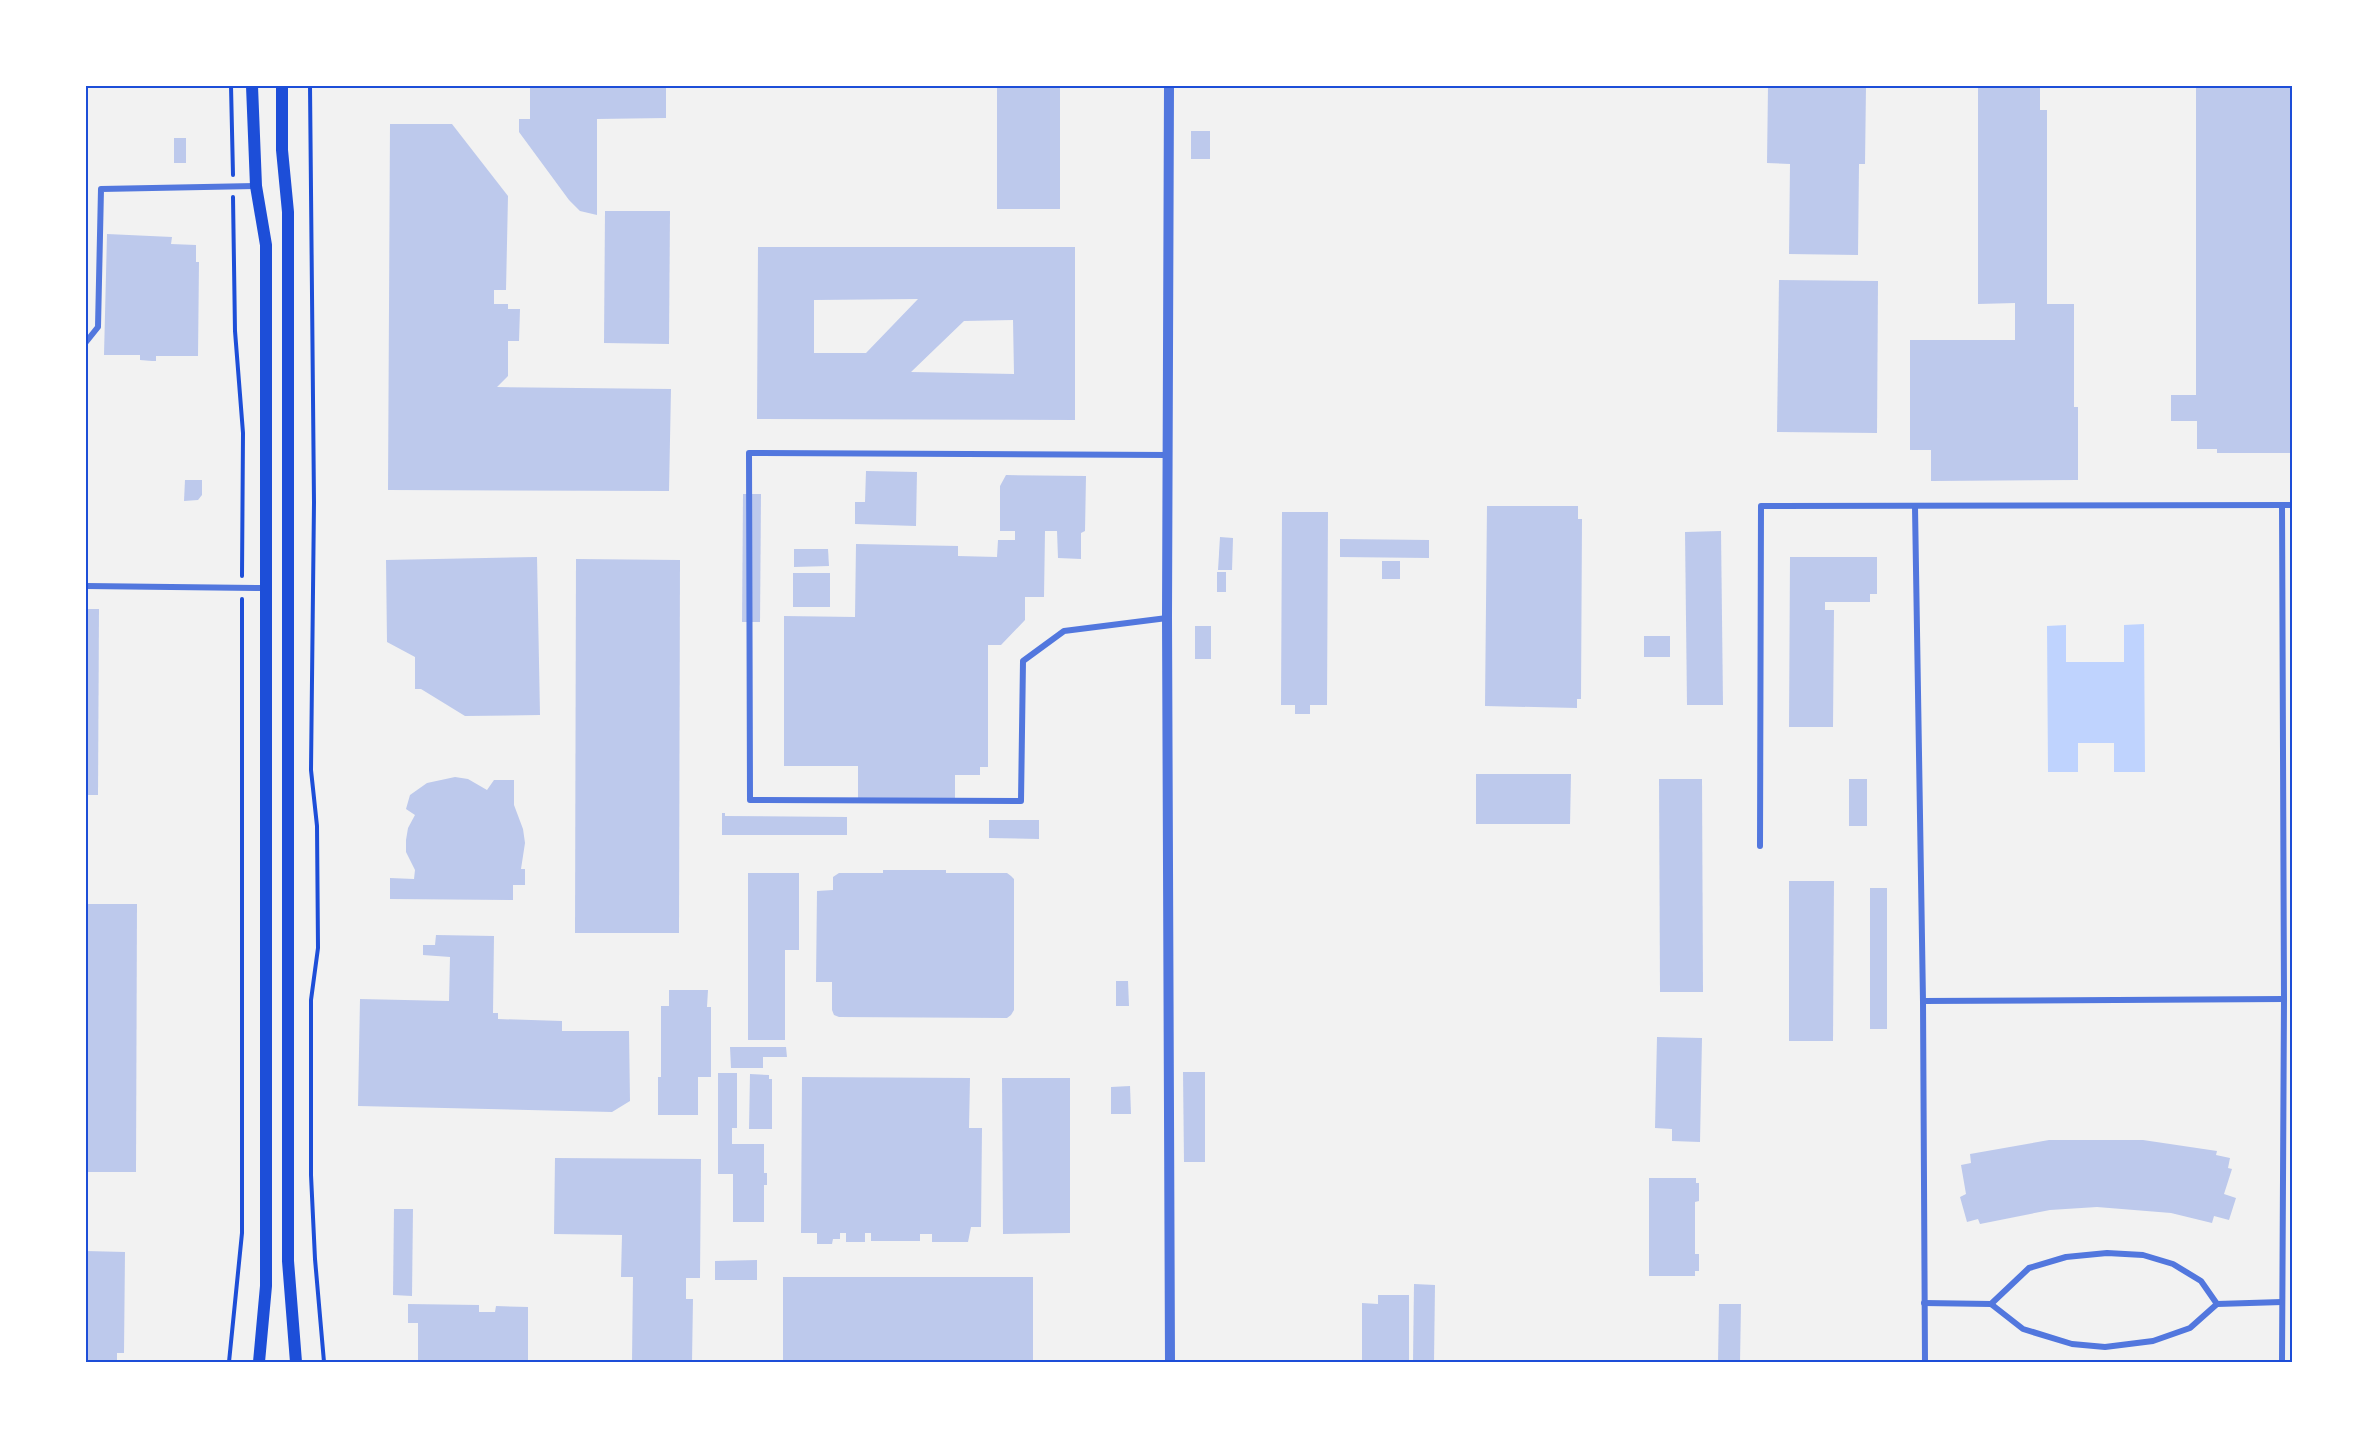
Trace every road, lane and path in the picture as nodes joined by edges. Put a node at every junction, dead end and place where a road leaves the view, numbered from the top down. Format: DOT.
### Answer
graph roads {
  1 [pos="231,86"];
  2 [pos="252,86"];
  3 [pos="282,86"];
  4 [pos="310,86"];
  5 [pos="1169,86"];
  6 [pos="233,186"];
  7 [pos="256,186"];
  8 [pos="86,342"];
  9 [pos="1168,455"];
  10 [pos="2282,504"];
  11 [pos="2292,505"];
  12 [pos="1915,507"];
  13 [pos="86,586"];
  14 [pos="242,588"];
  15 [pos="265,588"];
  16 [pos="1167,618"];
  17 [pos="1760,846"];
  18 [pos="2284,999"];
  19 [pos="1923,1001"];
  20 [pos="2282,1302"];
  21 [pos="1924,1303"];
  22 [pos="1991,1304"];
  23 [pos="2217,1304"];
  24 [pos="229,1362"];
  25 [pos="259,1362"];
  26 [pos="296,1362"];
  27 [pos="324,1362"];
  28 [pos="1170,1362"];
  29 [pos="1925,1362"];
  30 [pos="2282,1362"];
  1 -- 6 [label="path"];
  2 -- 7 [label="main road"];
  3 -- 26 [label="main road"];
  4 -- 27 [label="path"];
  5 -- 9 [label="street"];
  6 -- 7 [label="street"];
  6 -- 8 [label="street"];
  6 -- 14 [label="path"];
  7 -- 15 [label="main road"];
  9 -- 16 [label="street"];
  9 -- 16 [label="street"];
  10 -- 11 [label="street"];
  10 -- 12 [label="street"];
  10 -- 18 [label="street"];
  12 -- 17 [label="street"];
  12 -- 19 [label="street"];
  13 -- 14 [label="street"];
  14 -- 15 [label="street"];
  14 -- 24 [label="path"];
  15 -- 25 [label="main road"];
  16 -- 28 [label="street"];
  18 -- 19 [label="street"];
  18 -- 20 [label="street"];
  19 -- 21 [label="street"];
  20 -- 23 [label="street"];
  20 -- 30 [label="street"];
  21 -- 22 [label="street"];
  21 -- 29 [label="street"];
  22 -- 23 [label="street"];
  22 -- 23 [label="street"];
}
